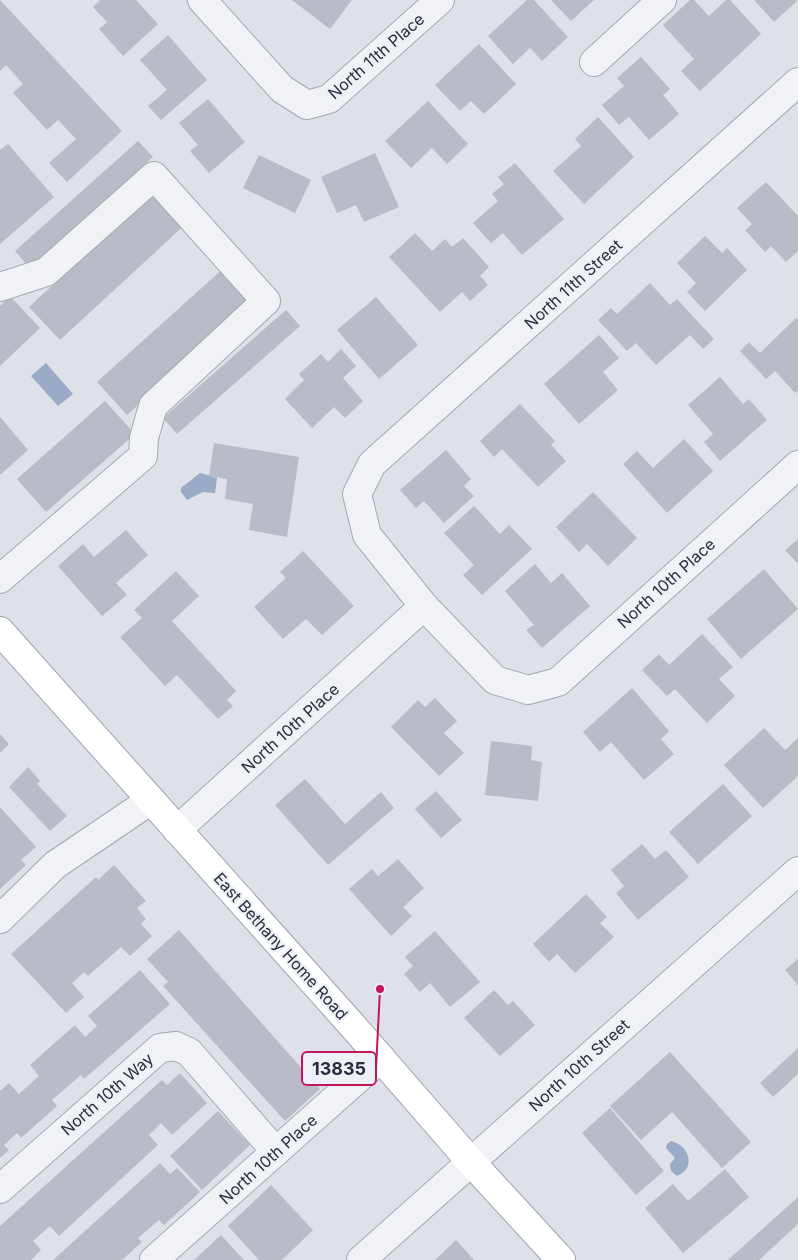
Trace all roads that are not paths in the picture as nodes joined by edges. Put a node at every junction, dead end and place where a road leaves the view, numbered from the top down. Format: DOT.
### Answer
graph roads {
  1 [pos="202,0"];
  2 [pos="440,0"];
  3 [pos="662,0"];
  4 [pos="594,62"];
  5 [pos="798,82"];
  6 [pos="0,286"];
  7 [pos="798,465"];
  8 [pos="0,579"];
  9 [pos="424,606"];
  10 [pos="0,631"];
  11 [pos="151,800"];
  12 [pos="177,830"];
  13 [pos="798,871"];
  14 [pos="0,918"];
  15 [pos="381,1058"];
  16 [pos="276,1152"];
  17 [pos="472,1162"];
  18 [pos="0,1189"];
  19 [pos="154,1260"];
  20 [pos="361,1260"];
  21 [pos="561,1260"];
  1 -- 2 [label="street, North 11th Place"];
  3 -- 4 [label="street"];
  5 -- 9 [label="street, North 11th Street"];
  6 -- 8 [label="street"];
  7 -- 9 [label="street, North 10th Place"];
  9 -- 12 [label="street, North 10th Place"];
  10 -- 11 [label="main road, East Bethany Home Road"];
  11 -- 12 [label="main road, East Bethany Home Road"];
  11 -- 14 [label="street"];
  12 -- 15 [label="main road, East Bethany Home Road"];
  13 -- 17 [label="street, North 10th Street"];
  15 -- 16 [label="street, North 10th Place"];
  15 -- 17 [label="main road, East Bethany Home Road"];
  16 -- 18 [label="street, North 10th Way"];
  16 -- 19 [label="street, North 10th Place"];
  17 -- 20 [label="street, North 10th Street"];
  17 -- 21 [label="main road, East Bethany Home Road"];
}
